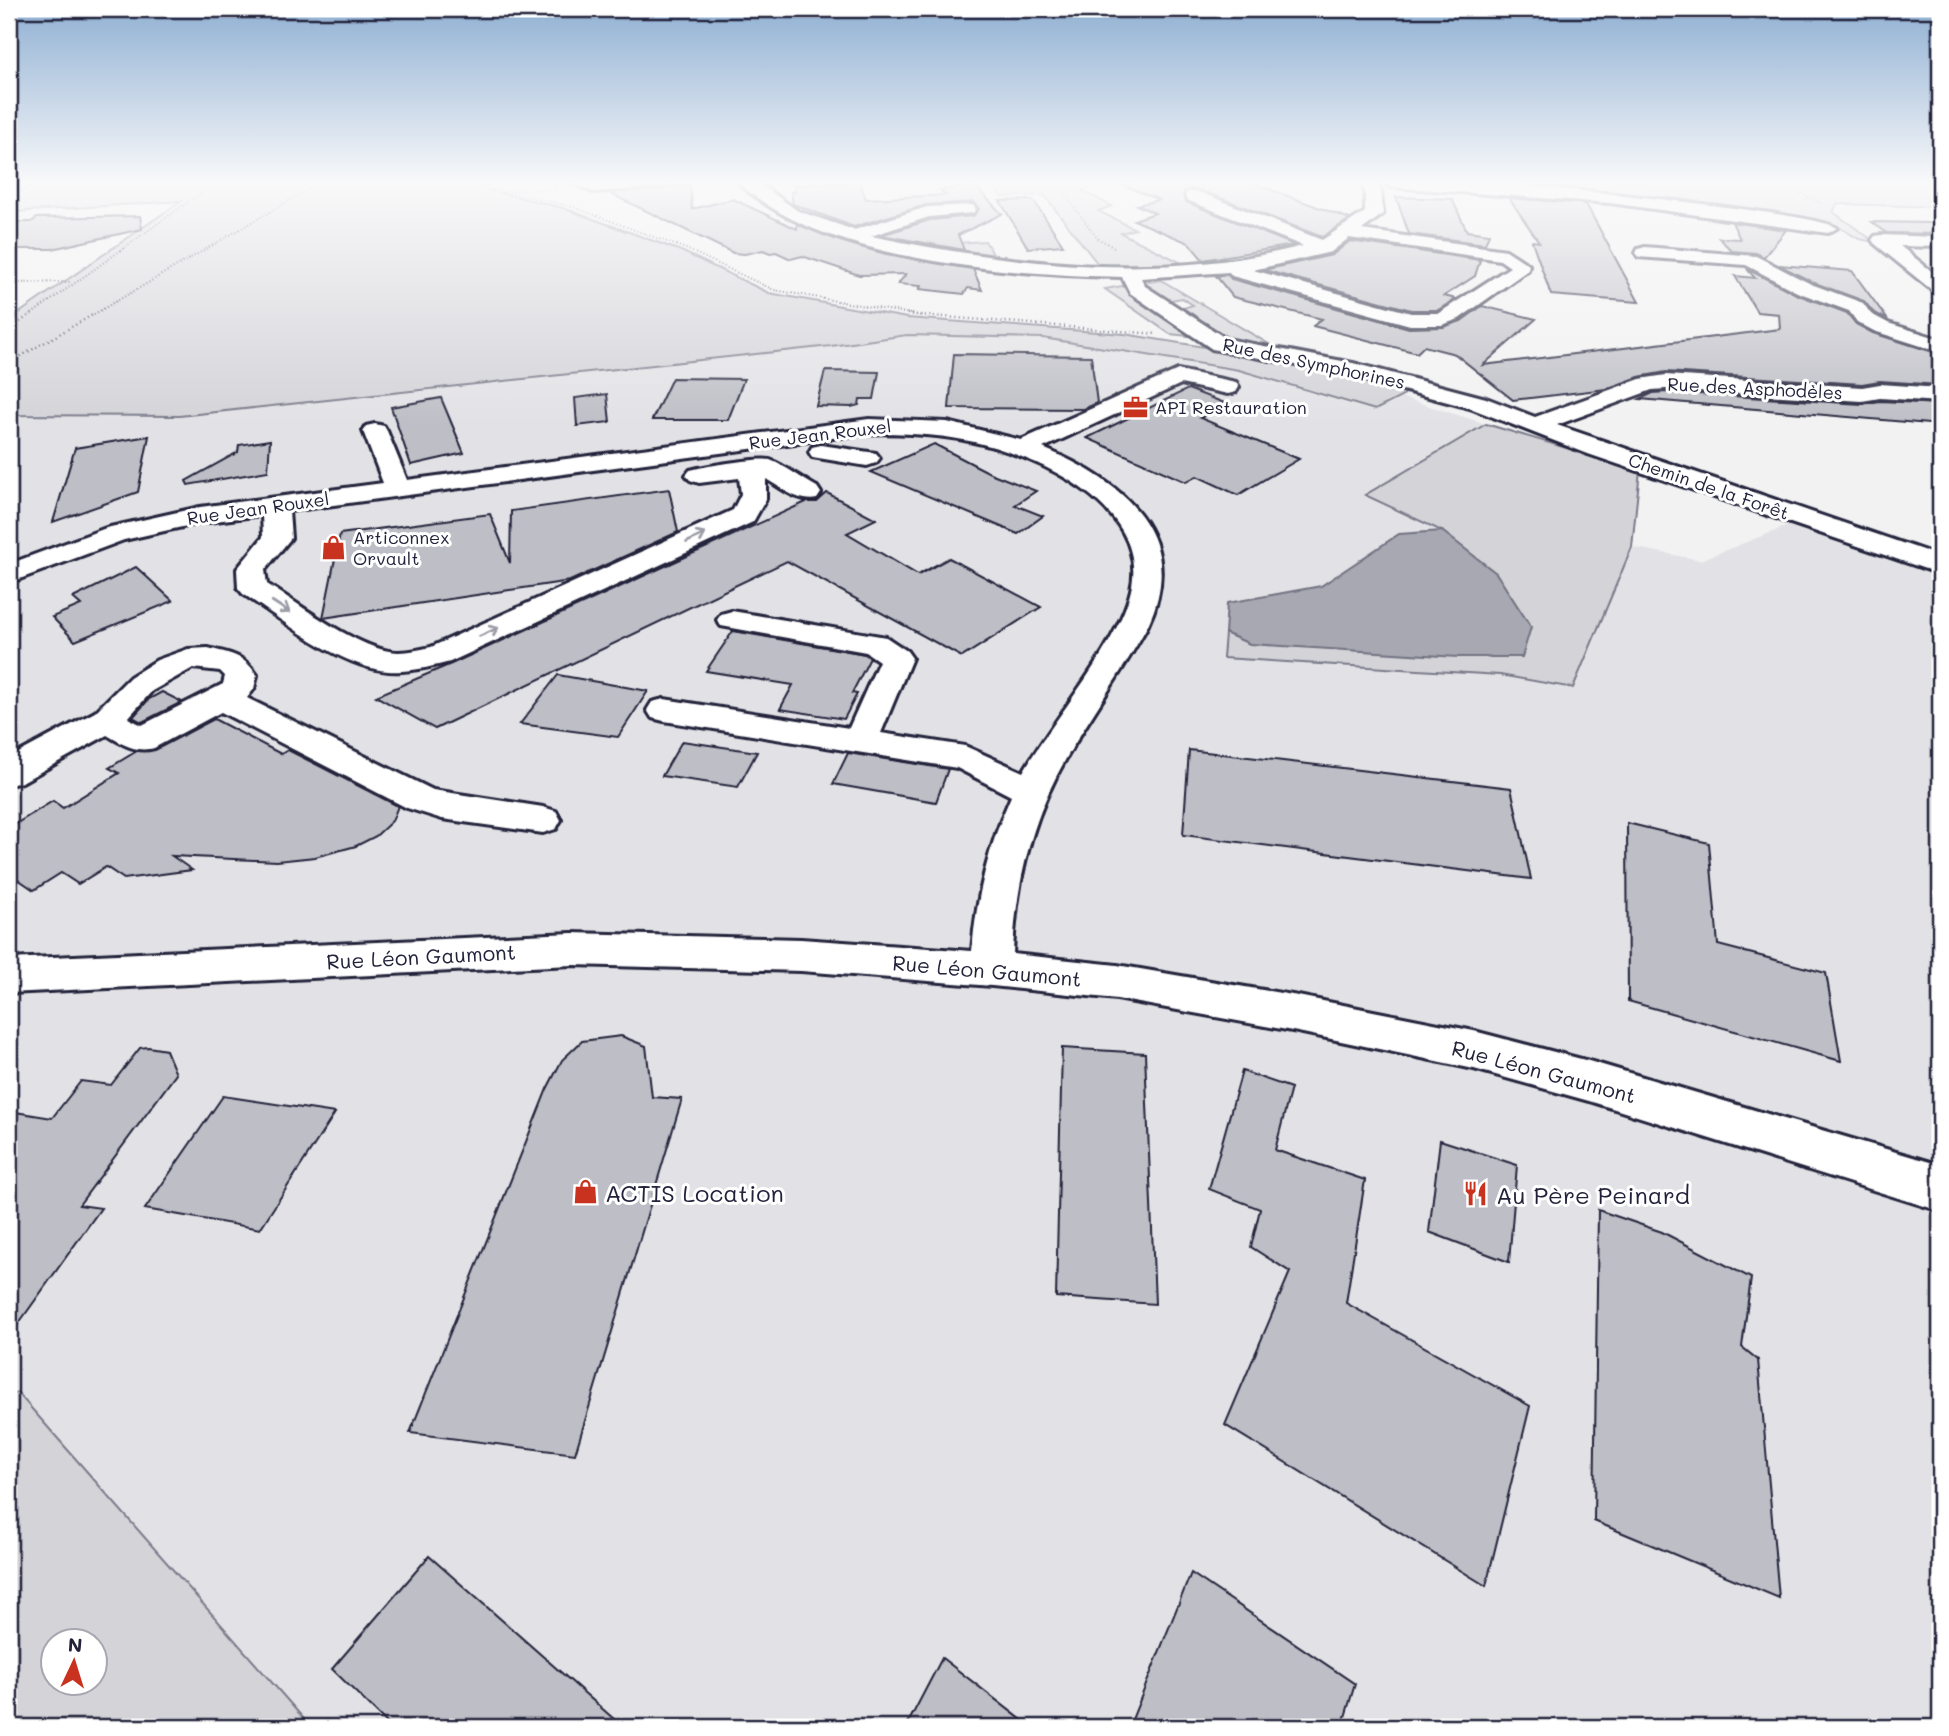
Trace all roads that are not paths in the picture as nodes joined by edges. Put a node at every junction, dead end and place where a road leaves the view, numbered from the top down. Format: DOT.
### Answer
graph roads {
  1 [pos="987,263"];
  2 [pos="1260,263"];
  3 [pos="1517,263"];
  4 [pos="1756,263"];
  5 [pos="1904,263"];
  6 [pos="1227,269"];
  7 [pos="1129,274"];
  8 [pos="1938,298"];
  9 [pos="1940,346"];
  10 [pos="1228,387"];
  11 [pos="1940,395"];
  12 [pos="1478,403"];
  13 [pos="1535,425"];
  14 [pos="375,431"];
  15 [pos="816,443"];
  16 [pos="1022,449"];
  17 [pos="867,458"];
  18 [pos="756,468"];
  19 [pos="398,489"];
  20 [pos="808,493"];
  21 [pos="277,525"];
  22 [pos="1940,565"];
  23 [pos="9,574"];
  24 [pos="732,620"];
  25 [pos="221,698"];
  26 [pos="664,710"];
  27 [pos="107,720"];
  28 [pos="860,741"];
  29 [pos="9,774"];
  30 [pos="1031,791"];
  31 [pos="543,820"];
  32 [pos="992,969"];
  33 [pos="9,976"];
  34 [pos="1940,1188"];
  1 -- 7 [label="street"];
  2 -- 6 [label="street"];
  3 -- 6 [label="street"];
  4 -- 9 [label="street"];
  5 -- 8 [label="street"];
  6 -- 7 [label="street"];
  7 -- 12 [label="street, Rue des Symphorines"];
  10 -- 16 [label="street"];
  11 -- 13 [label="street, Rue des Asphodèles"];
  12 -- 13 [label="street, Chemin de la Forêt"];
  13 -- 22 [label="street, Chemin de la Forêt"];
  14 -- 19 [label="street"];
  15 -- 16 [label="street, Rue Jean Rouxel"];
  15 -- 17 [label="street"];
  15 -- 18 [label="street"];
  15 -- 19 [label="street, Rue Jean Rouxel"];
  16 -- 30 [label="street, Rue Jean Rouxel"];
  18 -- 20 [label="street"];
  18 -- 21 [label="street"];
  21 -- 18 [label="street, one-way"];
  19 -- 21 [label="street, Rue Jean Rouxel"];
  21 -- 23 [label="street, Rue Jean Rouxel"];
  24 -- 28 [label="street"];
  25 -- 27 [label="street"];
  25 -- 27 [label="street"];
  25 -- 31 [label="street"];
  26 -- 28 [label="street"];
  27 -- 29 [label="street"];
  28 -- 30 [label="street"];
  30 -- 32 [label="street, Rue Jean Rouxel"];
  32 -- 33 [label="street, Rue Léon Gaumont"];
  32 -- 34 [label="street, Rue Léon Gaumont"];
}
